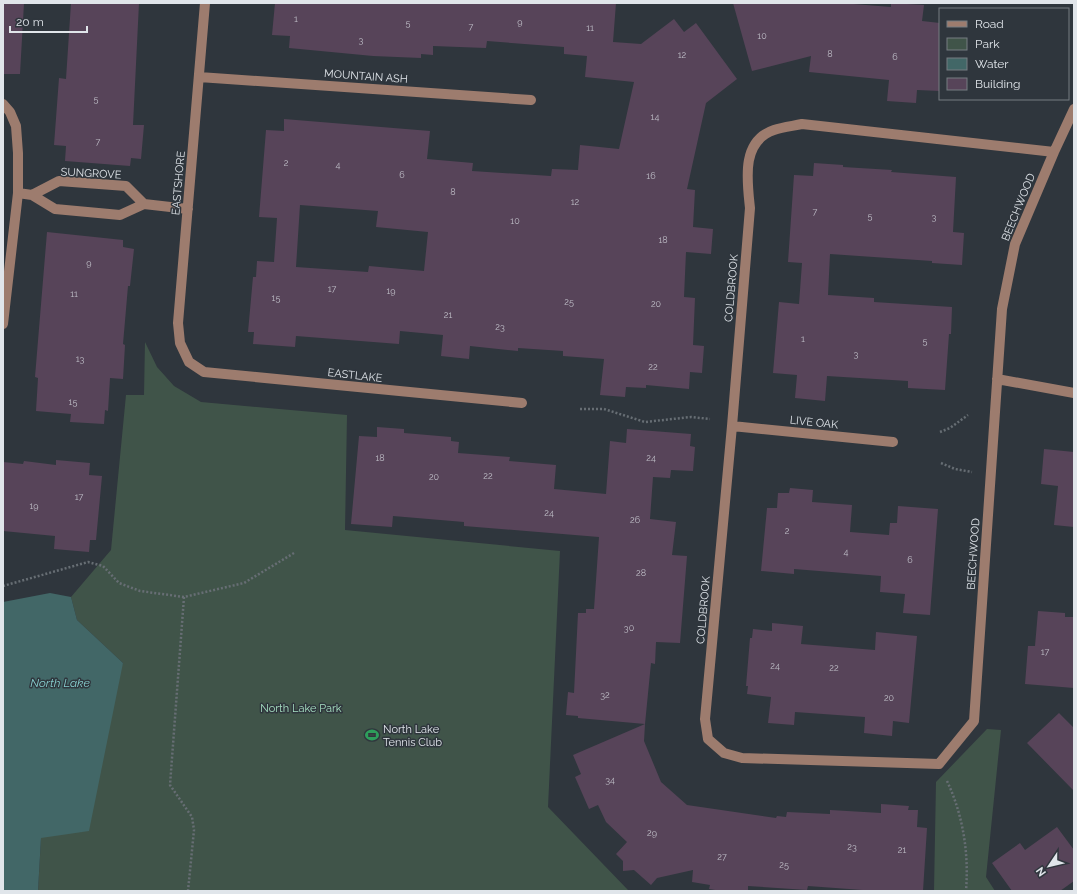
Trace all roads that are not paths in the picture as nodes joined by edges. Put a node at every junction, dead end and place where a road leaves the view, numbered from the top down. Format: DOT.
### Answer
graph roads {
  1 [pos="206,3"];
  2 [pos="199,77"];
  3 [pos="531,100"];
  4 [pos="3,104"];
  5 [pos="1074,109"];
  6 [pos="1054,152"];
  7 [pos="18,193"];
  8 [pos="32,195"];
  9 [pos="144,204"];
  10 [pos="188,209"];
  11 [pos="3,324"];
  12 [pos="188,362"];
  13 [pos="997,379"];
  14 [pos="1074,393"];
  15 [pos="522,403"];
  16 [pos="732,426"];
  17 [pos="893,442"];
  18 [pos="939,764"];
  1 -- 2 [label="street, EASTSHORE"];
  2 -- 3 [label="street, MOUNTAIN ASH"];
  2 -- 10 [label="street, EASTSHORE"];
  4 -- 7 [label="street"];
  5 -- 6 [label="street, BEECHWOOD"];
  6 -- 13 [label="street, BEECHWOOD"];
  6 -- 16 [label="street, COLDBROOK"];
  7 -- 8 [label="street"];
  7 -- 11 [label="street"];
  8 -- 9 [label="street"];
  8 -- 9 [label="street, SUNGROVE"];
  9 -- 10 [label="street"];
  10 -- 12 [label="street, EASTSHORE"];
  12 -- 15 [label="street, EASTLAKE"];
  13 -- 14 [label="street"];
  13 -- 18 [label="street, BEECHWOOD"];
  16 -- 17 [label="street, LIVE OAK"];
  16 -- 18 [label="street, COLDBROOK"];
}
